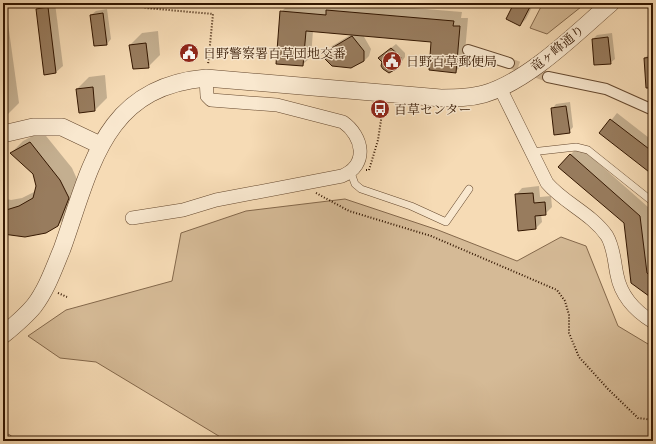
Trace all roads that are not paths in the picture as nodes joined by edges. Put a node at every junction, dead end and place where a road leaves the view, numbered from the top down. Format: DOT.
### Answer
graph roads {
  1 [pos="611,3"];
  2 [pos="468,50"];
  3 [pos="509,63"];
  4 [pos="207,73"];
  5 [pos="548,77"];
  6 [pos="500,88"];
  7 [pos="653,110"];
  8 [pos="3,134"];
  9 [pos="100,145"];
  10 [pos="531,152"];
  11 [pos="351,172"];
  12 [pos="469,189"];
  13 [pos="653,202"];
  14 [pos="132,218"];
  15 [pos="653,322"];
  16 [pos="3,335"];
  17 [pos="3,439"];
  18 [pos="6,441"];
  1 -- 6 [label="street, 竜ヶ峰通り"];
  2 -- 3 [label="street"];
  4 -- 6 [label="street, 竜ヶ峰通り"];
  4 -- 9 [label="street, 竜ヶ峰通り"];
  4 -- 11 [label="street"];
  5 -- 7 [label="street"];
  6 -- 10 [label="street"];
  8 -- 9 [label="street"];
  9 -- 16 [label="street, 竜ヶ峰通り"];
  10 -- 13 [label="lane"];
  10 -- 15 [label="street"];
  11 -- 12 [label="lane"];
  11 -- 14 [label="street"];
  17 -- 18 [label="street"];
}
